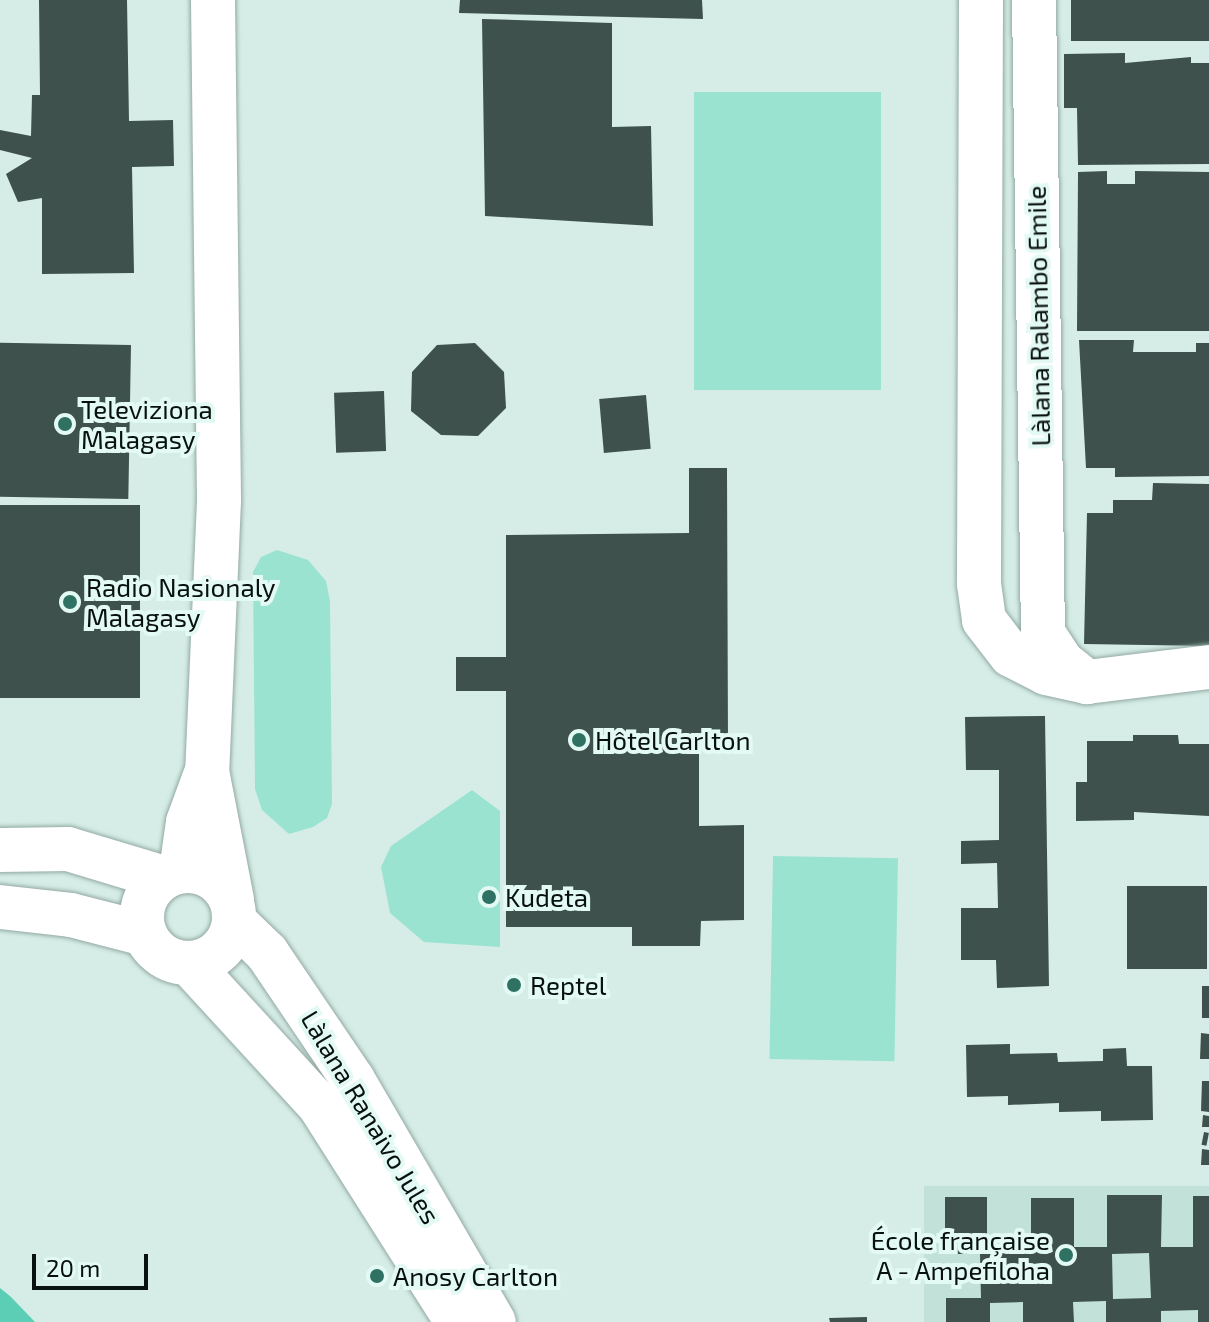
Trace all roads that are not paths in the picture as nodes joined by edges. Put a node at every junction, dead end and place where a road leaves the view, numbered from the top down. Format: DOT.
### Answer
graph roads {
  1 [pos="213,0"];
  2 [pos="981,0"];
  3 [pos="1034,0"];
  4 [pos="1209,667"];
  5 [pos="1087,682"];
  6 [pos="207,771"];
  7 [pos="0,850"];
  8 [pos="173,874"];
  9 [pos="0,907"];
  10 [pos="233,911"];
  11 [pos="145,934"];
  12 [pos="189,963"];
  13 [pos="457,1322"];
  14 [pos="494,1322"];
  1 -- 6 [label="street"];
  2 -- 5 [label="street"];
  3 -- 5 [label="street, Làlana Ralambo Emile"];
  4 -- 5 [label="street"];
  6 -- 8 [label="street"];
  6 -- 10 [label="street"];
  7 -- 8 [label="street"];
  8 -- 10 [label="street"];
  8 -- 11 [label="street"];
  9 -- 11 [label="street"];
  10 -- 12 [label="street"];
  10 -- 14 [label="street, Làlana Ranaivo Jules"];
  11 -- 12 [label="street"];
  12 -- 13 [label="street, Làlana Ranaivo Jules"];
}
